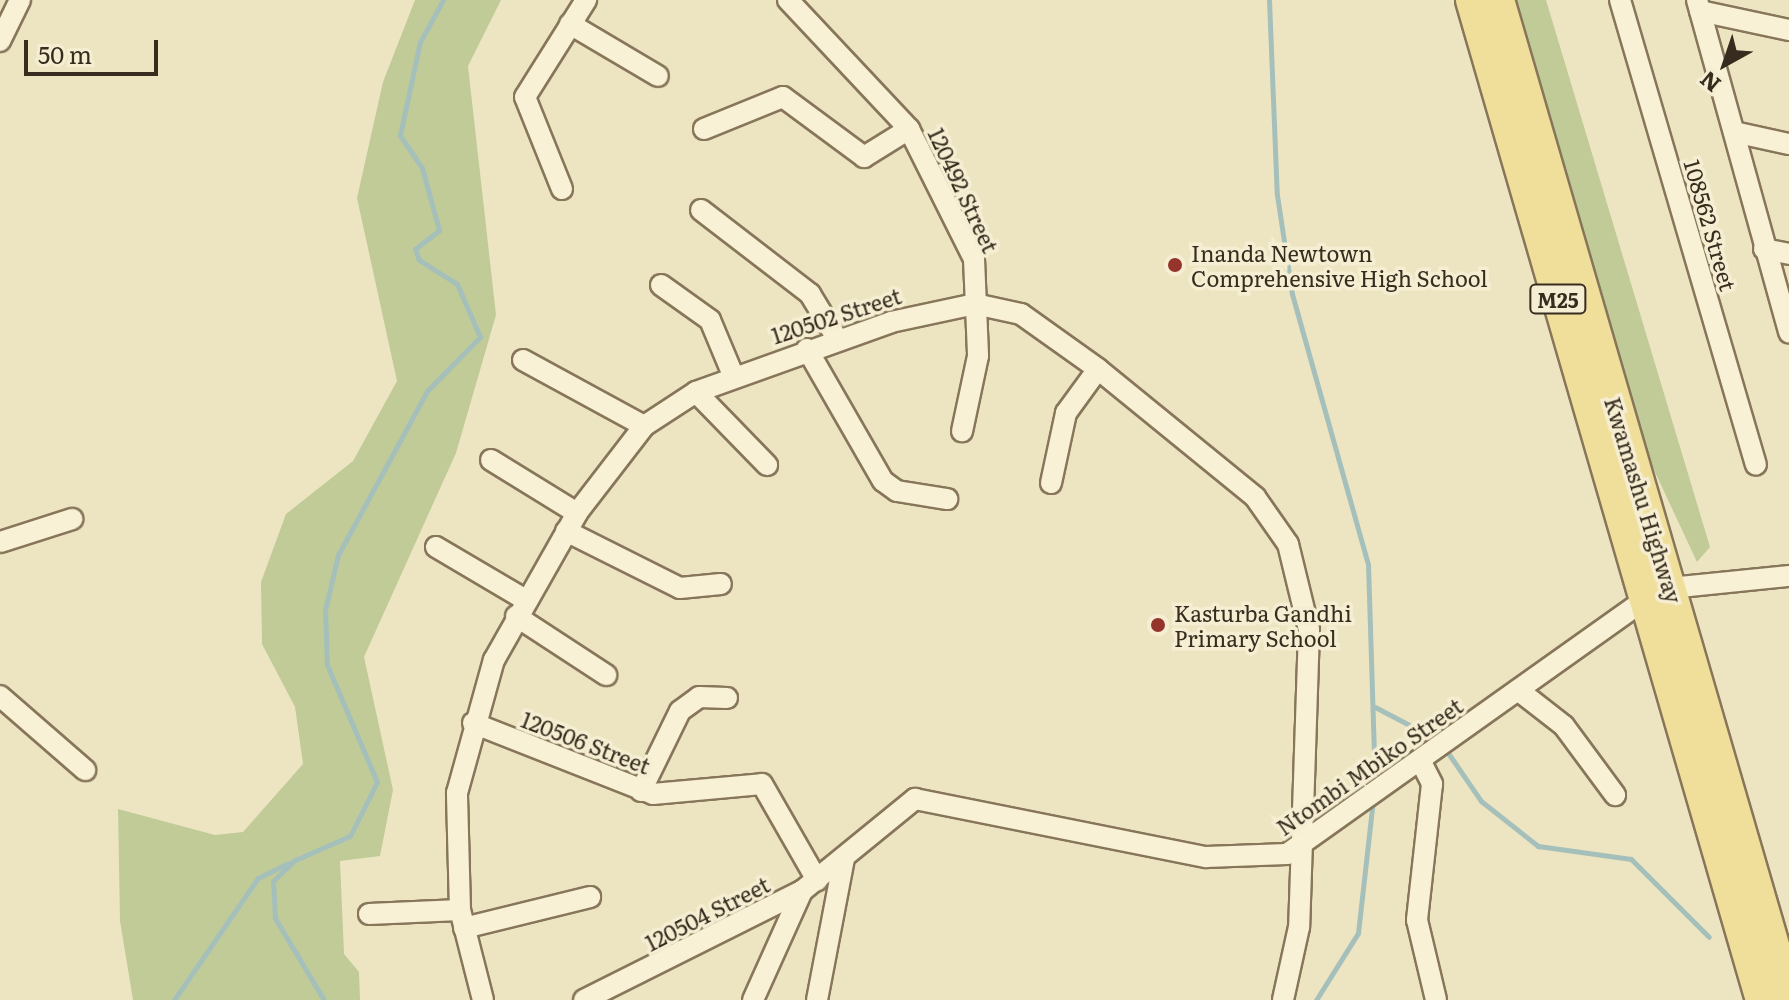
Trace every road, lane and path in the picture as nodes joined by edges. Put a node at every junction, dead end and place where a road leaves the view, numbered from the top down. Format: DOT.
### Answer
graph roads {
  1 [pos="20,0"];
  2 [pos="586,0"];
  3 [pos="788,0"];
  4 [pos="1472,0"];
  5 [pos="1498,0"];
  6 [pos="1620,0"];
  7 [pos="1698,5"];
  8 [pos="570,24"];
  9 [pos="1789,30"];
  10 [pos="0,41"];
  11 [pos="658,76"];
  12 [pos="704,129"];
  13 [pos="909,129"];
  14 [pos="1734,132"];
  15 [pos="1789,144"];
  16 [pos="562,189"];
  17 [pos="701,210"];
  18 [pos="1764,249"];
  19 [pos="1789,254"];
  20 [pos="661,285"];
  21 [pos="975,304"];
  22 [pos="1789,332"];
  23 [pos="838,340"];
  24 [pos="807,349"];
  25 [pos="523,360"];
  26 [pos="1098,369"];
  27 [pos="733,375"];
  28 [pos="696,392"];
  29 [pos="644,426"];
  30 [pos="962,431"];
  31 [pos="491,460"];
  32 [pos="1756,464"];
  33 [pos="767,465"];
  34 [pos="1051,483"];
  35 [pos="947,499"];
  36 [pos="72,519"];
  37 [pos="572,522"];
  38 [pos="0,542"];
  39 [pos="436,547"];
  40 [pos="1788,578"];
  41 [pos="721,584"];
  42 [pos="1659,593"];
  43 [pos="521,608"];
  44 [pos="606,675"];
  45 [pos="1518,690"];
  46 [pos="0,696"];
  47 [pos="727,698"];
  48 [pos="473,723"];
  49 [pos="1418,762"];
  50 [pos="85,770"];
  51 [pos="641,791"];
  52 [pos="1615,795"];
  53 [pos="1298,848"];
  54 [pos="844,859"];
  55 [pos="810,886"];
  56 [pos="590,897"];
  57 [pos="369,914"];
  58 [pos="462,919"];
  59 [pos="483,1000"];
  60 [pos="584,1000"];
  61 [pos="753,1000"];
  62 [pos="817,1000"];
  63 [pos="1283,1000"];
  64 [pos="1436,1000"];
  65 [pos="1762,1000"];
  66 [pos="1789,1000"];
  1 -- 10 [label="street"];
  2 -- 8 [label="street"];
  3 -- 13 [label="street, 120492 Street"];
  4 -- 42 [label="main road, Kwamashu Highway / M25"];
  5 -- 42 [label="main road, Kwamashu Highway / M25"];
  6 -- 32 [label="street, 108562 Street"];
  7 -- 9 [label="street"];
  7 -- 14 [label="street"];
  8 -- 11 [label="street"];
  8 -- 16 [label="street"];
  12 -- 13 [label="street"];
  13 -- 21 [label="street, 120492 Street"];
  14 -- 15 [label="street"];
  14 -- 18 [label="street"];
  17 -- 23 [label="street"];
  18 -- 19 [label="street"];
  18 -- 22 [label="street"];
  20 -- 27 [label="street"];
  21 -- 23 [label="street, 120502 Street"];
  21 -- 26 [label="street, 120502 Street"];
  21 -- 30 [label="street, 120492 Street"];
  23 -- 24 [label="street, 120502 Street"];
  24 -- 27 [label="street, 120502 Street"];
  24 -- 35 [label="street"];
  25 -- 29 [label="street"];
  26 -- 34 [label="street"];
  26 -- 53 [label="street, 120502 Street"];
  27 -- 28 [label="street, 120502 Street"];
  28 -- 29 [label="street, 120502 Street"];
  28 -- 33 [label="street"];
  29 -- 37 [label="street, 120502 Street"];
  31 -- 37 [label="street"];
  36 -- 38 [label="street"];
  37 -- 41 [label="street"];
  37 -- 43 [label="street, 120502 Street"];
  39 -- 43 [label="street"];
  40 -- 42 [label="street"];
  42 -- 45 [label="street, Ntombi Mbiko Street"];
  42 -- 65 [label="main road, Kwamashu Highway / M25"];
  42 -- 66 [label="main road, Kwamashu Highway / M25"];
  43 -- 44 [label="street"];
  43 -- 48 [label="street, 120502 Street"];
  45 -- 49 [label="street, Ntombi Mbiko Street"];
  45 -- 52 [label="street"];
  46 -- 50 [label="street"];
  47 -- 51 [label="street"];
  48 -- 51 [label="street, 120506 Street"];
  48 -- 58 [label="street, 120502 Street"];
  49 -- 53 [label="street, Ntombi Mbiko Street"];
  49 -- 64 [label="street"];
  51 -- 55 [label="street, 120506 Street"];
  53 -- 54 [label="street, Ntombi Mbiko Street"];
  53 -- 63 [label="street, 120502 Street"];
  54 -- 55 [label="street, 120504 Street"];
  54 -- 62 [label="street"];
  55 -- 60 [label="street, 120504 Street"];
  55 -- 61 [label="street"];
  56 -- 58 [label="street"];
  57 -- 58 [label="street"];
  58 -- 59 [label="street, 120502 Street"];
}
